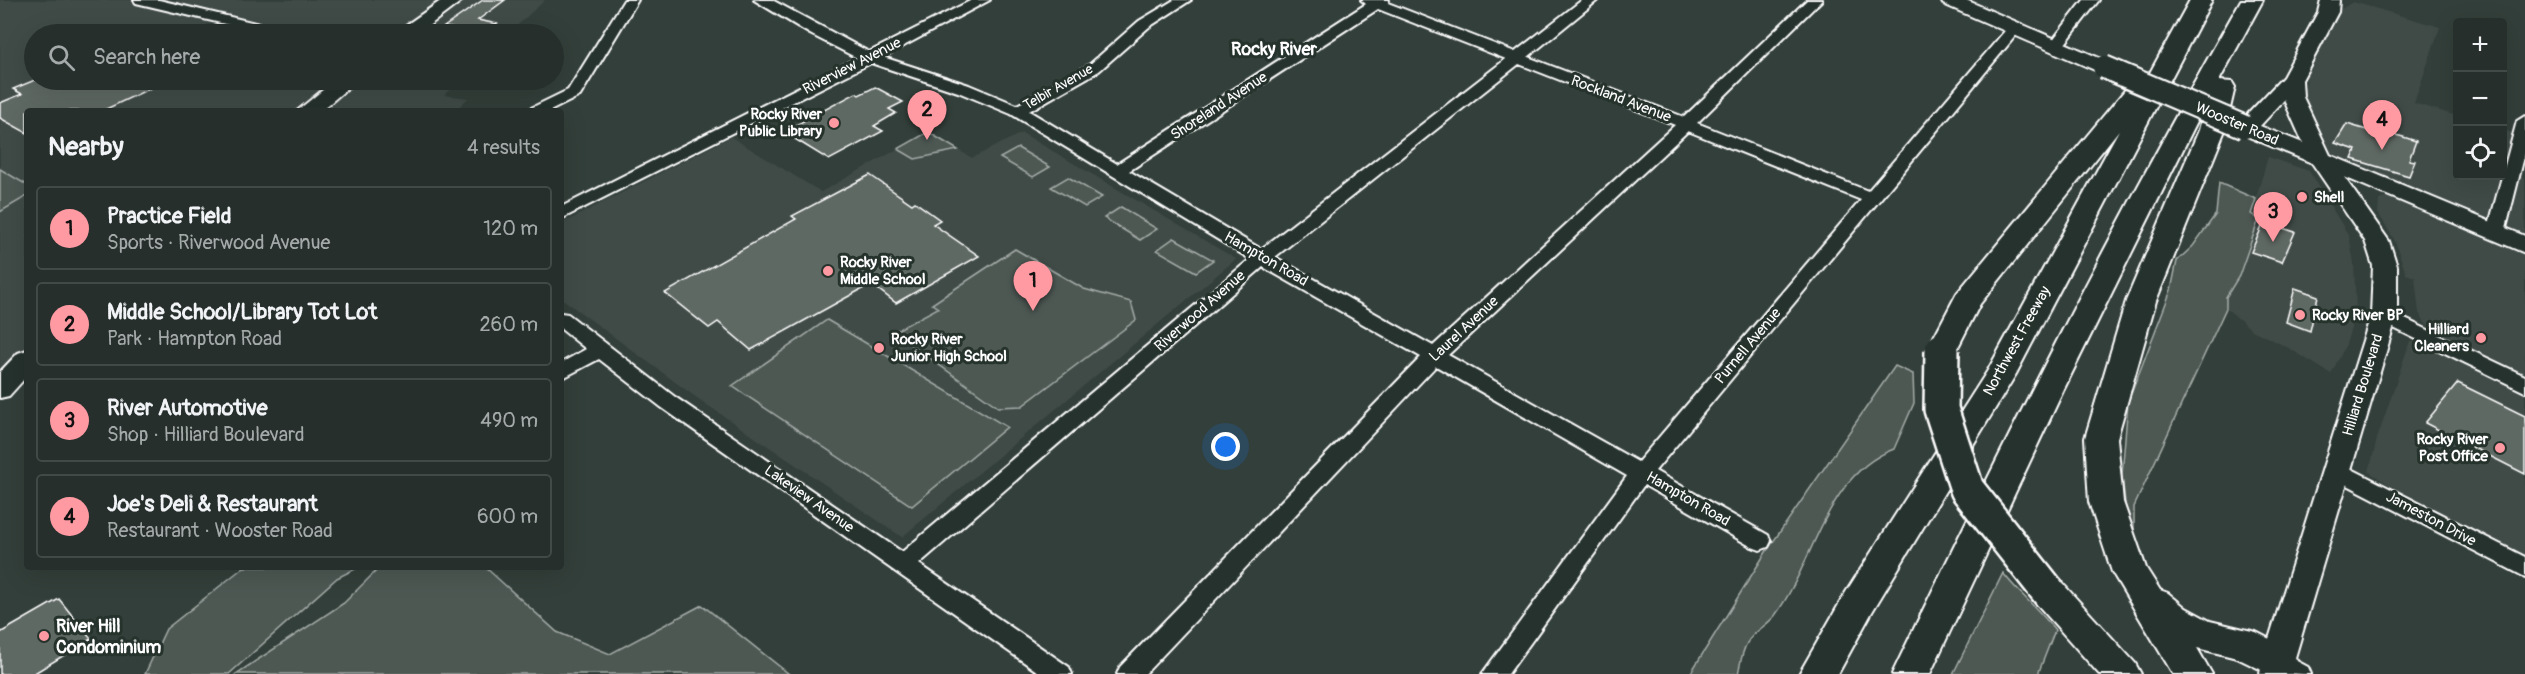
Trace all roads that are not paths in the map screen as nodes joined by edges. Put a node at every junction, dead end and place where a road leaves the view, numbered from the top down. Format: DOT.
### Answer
graph roads {
  1 [pos="141,0"];
  2 [pos="454,0"];
  3 [pos="631,0"];
  4 [pos="761,0"];
  5 [pos="983,0"];
  6 [pos="1184,0"];
  7 [pos="1591,0"];
  8 [pos="1815,0"];
  9 [pos="1950,0"];
  10 [pos="2092,0"];
  11 [pos="2201,0"];
  12 [pos="2346,0"];
  13 [pos="1375,1"];
  14 [pos="2329,6"];
  15 [pos="2245,13"];
  16 [pos="242,24"];
  17 [pos="420,24"];
  18 [pos="2015,28"];
  19 [pos="2176,44"];
  20 [pos="2056,46"];
  21 [pos="869,57"];
  22 [pos="1516,59"];
  23 [pos="2292,80"];
  24 [pos="334,90"];
  25 [pos="312,108"];
  26 [pos="543,108"];
  27 [pos="1017,111"];
  28 [pos="2525,121"];
  29 [pos="2243,123"];
  30 [pos="1686,124"];
  31 [pos="2321,160"];
  32 [pos="1116,172"];
  33 [pos="1873,199"];
  34 [pos="564,212"];
  35 [pos="2496,232"];
  36 [pos="2525,244"];
  37 [pos="1262,258"];
  38 [pos="2384,315"];
  39 [pos="564,322"];
  40 [pos="601,349"];
  41 [pos="1434,356"];
  42 [pos="24,362"];
  43 [pos="564,370"];
  44 [pos="2525,385"];
  45 [pos="0,389"];
  46 [pos="2338,470"];
  47 [pos="1642,472"];
  48 [pos="1760,541"];
  49 [pos="902,565"];
  50 [pos="2525,568"];
  51 [pos="2133,577"];
  52 [pos="2284,670"];
  53 [pos="1060,674"];
  54 [pos="1129,674"];
  55 [pos="1494,674"];
  56 [pos="1818,674"];
  57 [pos="1911,674"];
  58 [pos="2122,674"];
  59 [pos="2193,674"];
  1 -- 16 [label="street"];
  2 -- 17 [label="main road"];
  3 -- 26 [label="street"];
  4 -- 21 [label="street, Hampton Road"];
  5 -- 21 [label="street, Riverview Avenue"];
  6 -- 27 [label="street, Telbir Avenue"];
  7 -- 22 [label="street, Riverwood Avenue"];
  8 -- 30 [label="street, Laurel Avenue"];
  9 -- 18 [label="main road, Wooster Road"];
  10 -- 20 [label="street"];
  11 -- 19 [label="highway, Northwest Freeway"];
  12 -- 14 [label="main road"];
  13 -- 22 [label="street, Rockland Avenue"];
  13 -- 32 [label="street, Shoreland Avenue"];
  14 -- 23 [label="main road"];
  15 -- 51 [label="highway"];
  15 -- 57 [label="highway"];
  18 -- 20 [label="main road, Wooster Road"];
  18 -- 33 [label="street, Purnell Avenue"];
  19 -- 56 [label="highway, Northwest Freeway"];
  19 -- 58 [label="highway, bridge"];
  20 -- 29 [label="main road, Wooster Road, bridge"];
  21 -- 27 [label="street, Hampton Road"];
  21 -- 34 [label="street, Riverview Avenue"];
  22 -- 30 [label="street, Rockland Avenue"];
  22 -- 37 [label="street, Riverwood Avenue"];
  23 -- 29 [label="main road"];
  23 -- 31 [label="main road, Hilliard Boulevard"];
  24 -- 25 [label="main road"];
  27 -- 32 [label="street, Hampton Road"];
  28 -- 35 [label="street"];
  29 -- 31 [label="main road, Wooster Road"];
  30 -- 33 [label="street, Rockland Avenue"];
  30 -- 41 [label="street, Laurel Avenue"];
  31 -- 35 [label="main road, Wooster Road"];
  31 -- 38 [label="main road, Hilliard Boulevard"];
  32 -- 37 [label="street, Hampton Road"];
  33 -- 47 [label="street, Purnell Avenue"];
  35 -- 36 [label="main road, Wooster Road"];
  37 -- 41 [label="street, Hampton Road"];
  37 -- 49 [label="street, Riverwood Avenue"];
  38 -- 44 [label="street"];
  38 -- 46 [label="main road, Hilliard Boulevard"];
  39 -- 40 [label="street, Lakeview Avenue"];
  40 -- 43 [label="street"];
  40 -- 49 [label="street, Lakeview Avenue"];
  41 -- 47 [label="street, Hampton Road"];
  41 -- 54 [label="street, Laurel Avenue"];
  42 -- 45 [label="main road"];
  46 -- 50 [label="street, Jameston Drive"];
  46 -- 52 [label="main road, Hilliard Boulevard"];
  47 -- 48 [label="street, Hampton Road"];
  47 -- 55 [label="street, Purnell Avenue"];
  49 -- 53 [label="street, Lakeview Avenue"];
  51 -- 52 [label="highway"];
  51 -- 59 [label="highway"];
}
